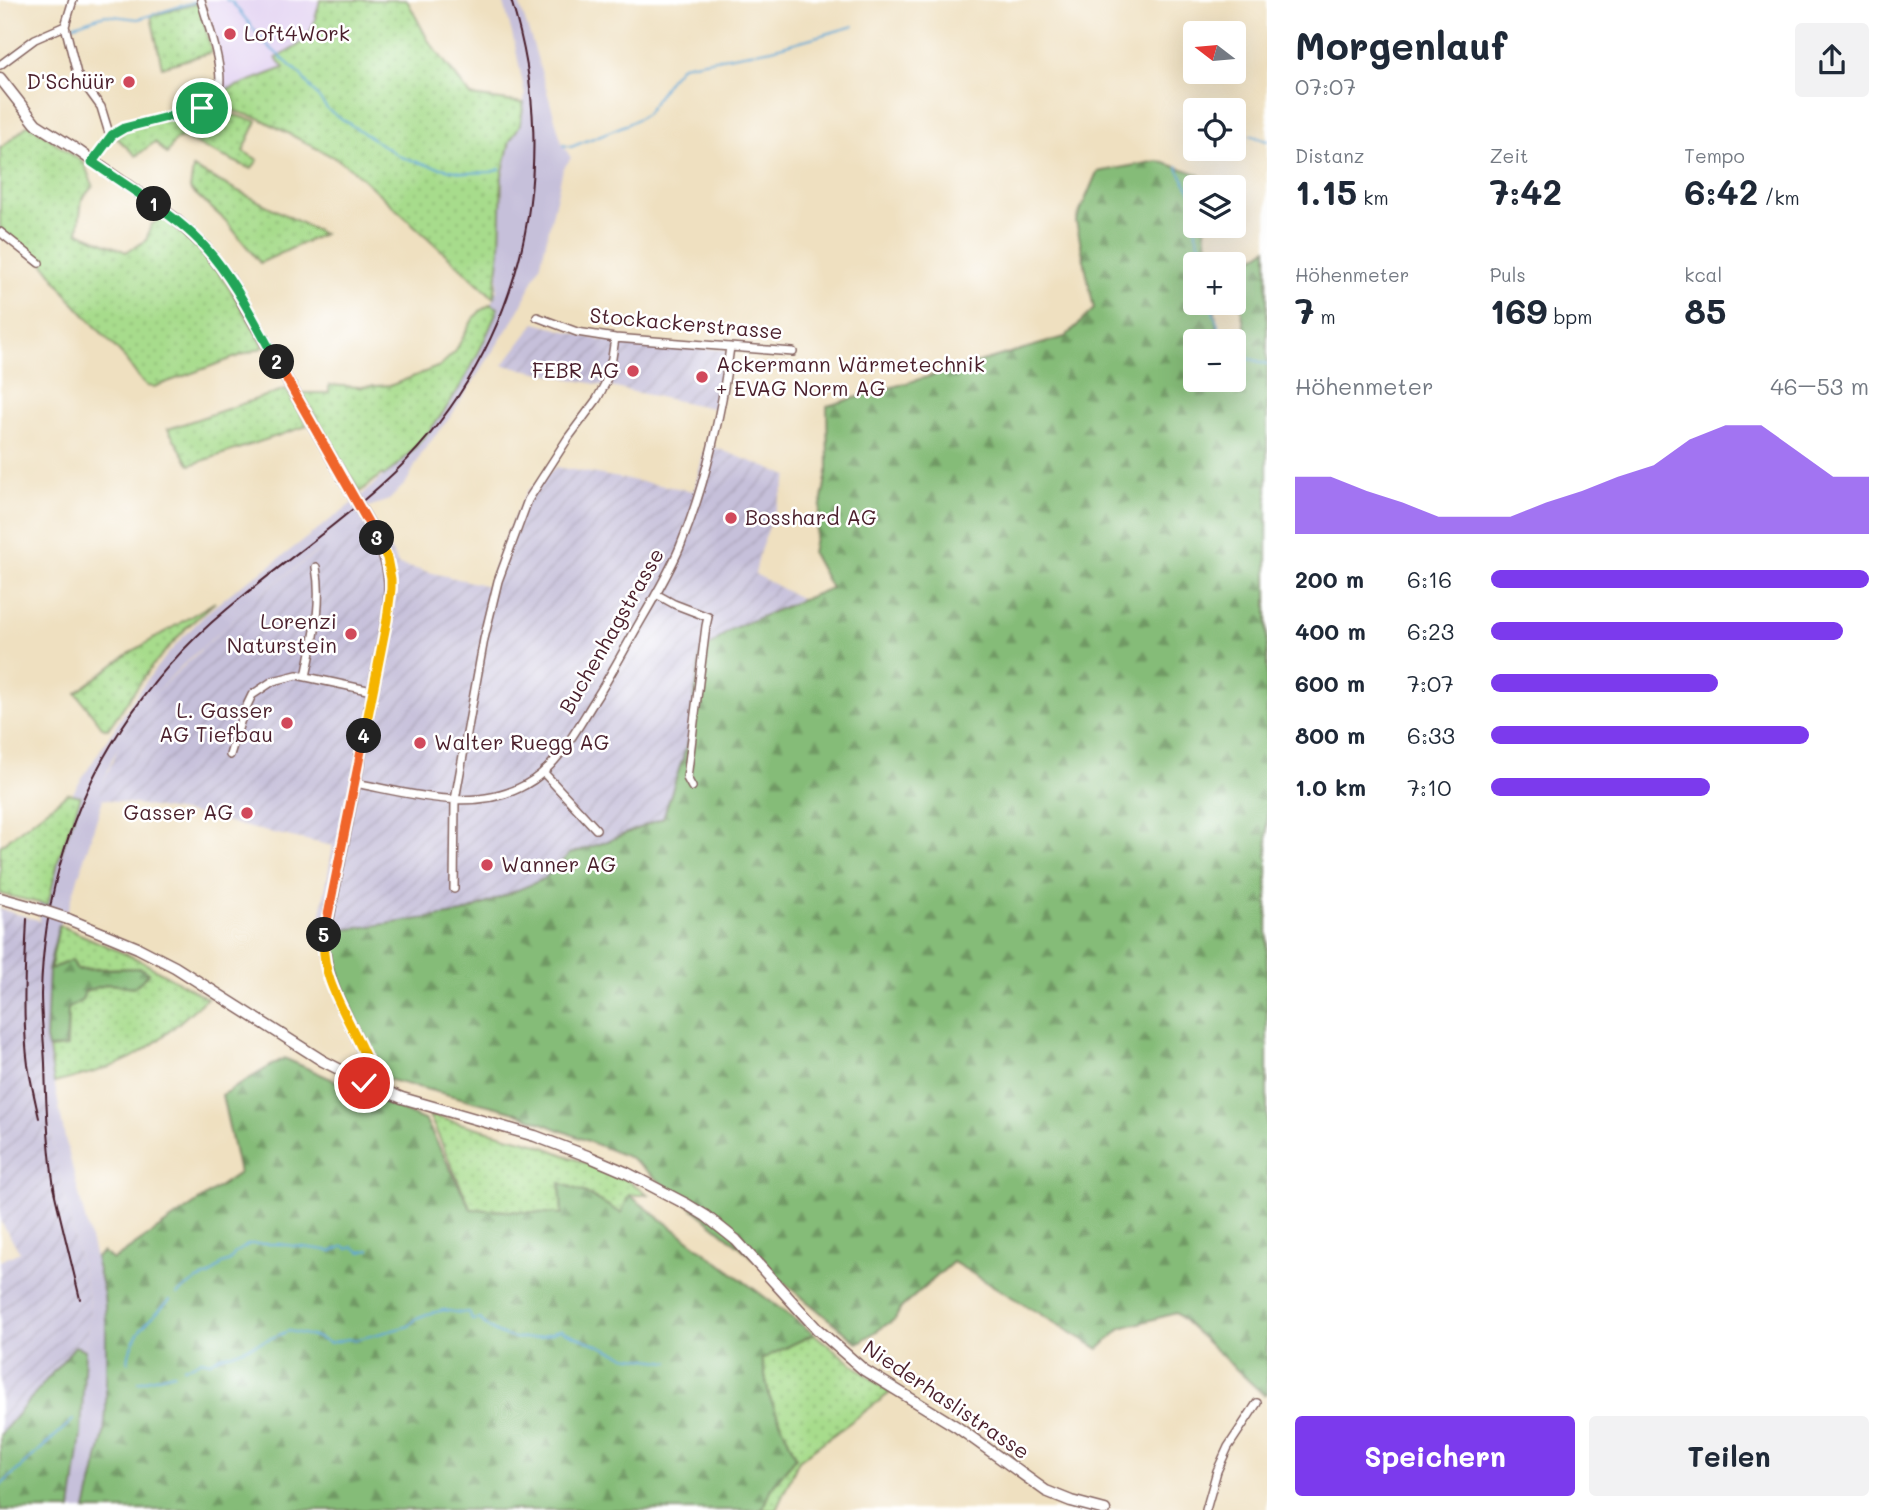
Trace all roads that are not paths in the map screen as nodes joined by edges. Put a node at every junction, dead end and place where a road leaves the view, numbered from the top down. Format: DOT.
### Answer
graph roads {
  1 [pos="73,0"];
  2 [pos="201,0"];
  3 [pos="65,26"];
  4 [pos="0,65"];
  5 [pos="0,78"];
  6 [pos="112,135"];
  7 [pos="92,162"];
  8 [pos="0,232"];
  9 [pos="39,263"];
  10 [pos="537,317"];
  11 [pos="615,338"];
  12 [pos="730,347"];
  13 [pos="793,352"];
  14 [pos="316,567"];
  15 [pos="656,594"];
  16 [pos="306,677"];
  17 [pos="372,691"];
  18 [pos="230,755"];
  19 [pos="544,773"];
  20 [pos="355,783"];
  21 [pos="692,787"];
  22 [pos="455,800"];
  23 [pos="596,829"];
  24 [pos="454,889"];
  25 [pos="0,898"];
  26 [pos="364,1083"];
  27 [pos="1258,1403"];
  28 [pos="1105,1510"];
  29 [pos="1206,1510"];
  1 -- 3 [label="street"];
  2 -- 6 [label="street"];
  3 -- 4 [label="street"];
  3 -- 6 [label="street"];
  5 -- 7 [label="street"];
  6 -- 7 [label="street"];
  7 -- 17 [label="street"];
  8 -- 9 [label="street"];
  10 -- 11 [label="street, Stockackerstrasse"];
  11 -- 12 [label="street, Stockackerstrasse"];
  11 -- 22 [label="street"];
  12 -- 13 [label="street, Stockackerstrasse"];
  12 -- 15 [label="street, Buchenhagstrasse"];
  14 -- 16 [label="street"];
  15 -- 19 [label="street, Buchenhagstrasse"];
  15 -- 21 [label="street"];
  16 -- 17 [label="street"];
  16 -- 18 [label="street"];
  17 -- 20 [label="street"];
  19 -- 22 [label="street, Buchenhagstrasse"];
  19 -- 23 [label="street"];
  20 -- 22 [label="street, Buchenhagstrasse"];
  20 -- 26 [label="street"];
  22 -- 24 [label="street"];
  25 -- 26 [label="street, Niederhaslistrasse, bridge"];
  26 -- 28 [label="street, Niederhaslistrasse"];
  27 -- 29 [label="street"];
}
